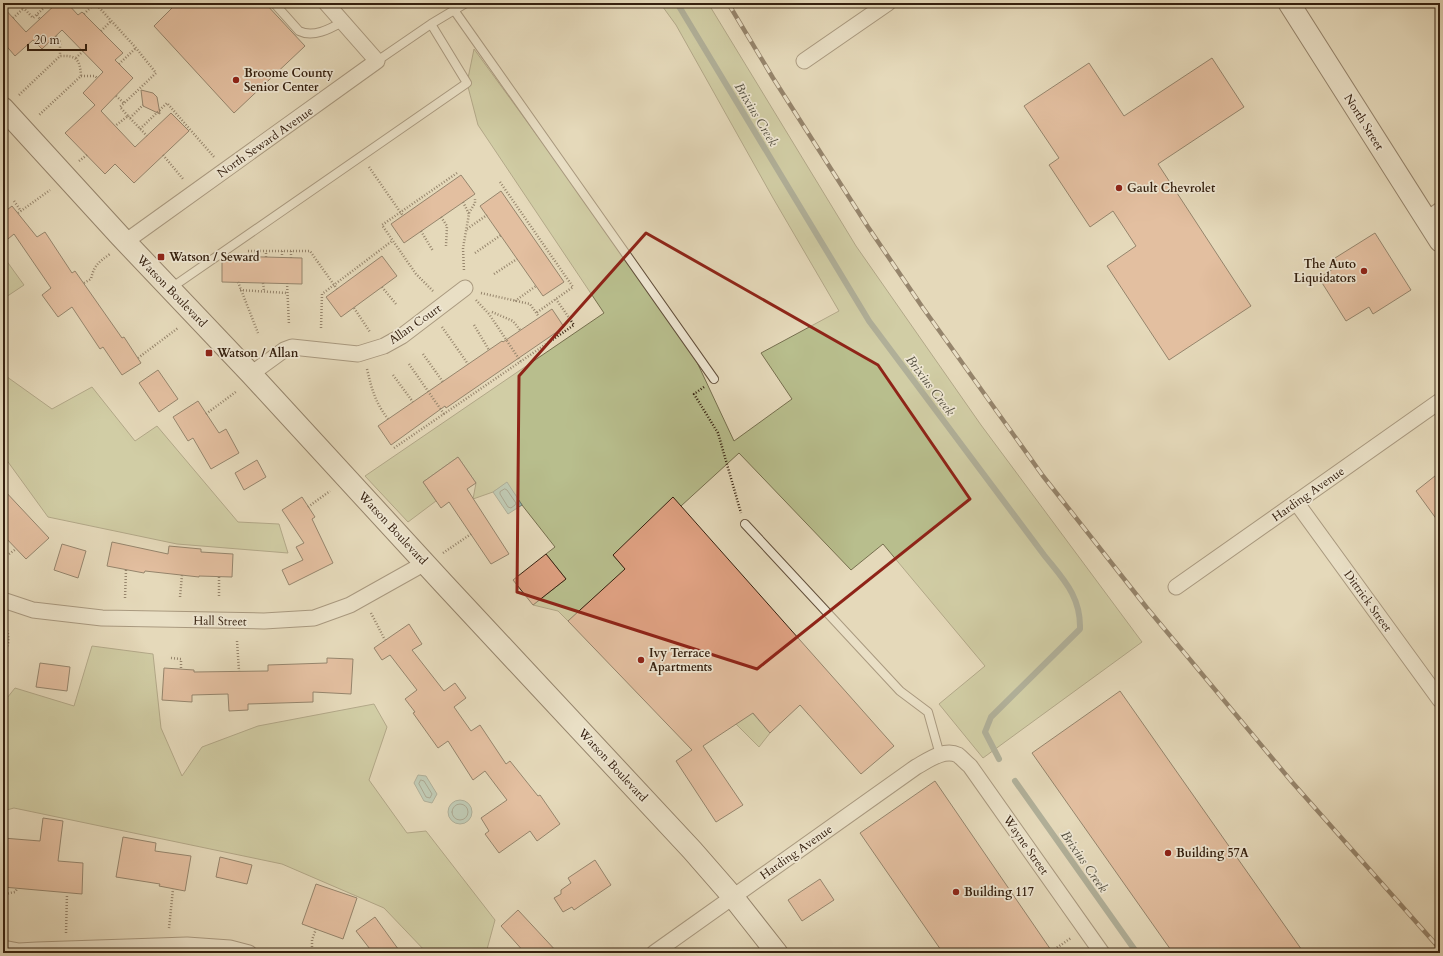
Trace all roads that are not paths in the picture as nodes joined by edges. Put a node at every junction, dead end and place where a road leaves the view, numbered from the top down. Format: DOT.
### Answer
graph roads {
  1 [pos="274,3"];
  2 [pos="326,3"];
  3 [pos="466,3"];
  4 [pos="888,3"];
  5 [pos="1288,3"];
  6 [pos="454,10"];
  7 [pos="342,22"];
  8 [pos="431,24"];
  9 [pos="377,61"];
  10 [pos="804,61"];
  11 [pos="9,103"];
  12 [pos="1433,215"];
  13 [pos="1440,241"];
  14 [pos="117,248"];
  15 [pos="465,288"];
  16 [pos="170,289"];
  17 [pos="251,374"];
  18 [pos="714,379"];
  19 [pos="1440,401"];
  20 [pos="1296,502"];
  21 [pos="745,524"];
  22 [pos="432,559"];
  23 [pos="1176,587"];
  24 [pos="3,600"];
  25 [pos="1440,700"];
  26 [pos="940,754"];
  27 [pos="733,897"];
  28 [pos="3,948"];
  29 [pos="86,951"];
  30 [pos="249,953"];
  31 [pos="654,953"];
  32 [pos="777,953"];
  33 [pos="1102,953"];
  1 -- 7 [label="lane"];
  2 -- 7 [label="street"];
  3 -- 6 [label="lane, North Seward Avenue"];
  4 -- 10 [label="street"];
  5 -- 12 [label="street, North Street"];
  6 -- 8 [label="lane, North Seward Avenue"];
  6 -- 18 [label="lane"];
  7 -- 9 [label="street"];
  8 -- 9 [label="lane, North Seward Avenue"];
  8 -- 16 [label="lane"];
  9 -- 14 [label="street, North Seward Avenue"];
  11 -- 14 [label="street, Watson Boulevard"];
  12 -- 13 [label="street, North Street"];
  14 -- 16 [label="street, Watson Boulevard"];
  15 -- 17 [label="street, Allan Court"];
  16 -- 17 [label="street, Watson Boulevard"];
  17 -- 22 [label="street, Watson Boulevard"];
  19 -- 20 [label="street, Harding Avenue"];
  20 -- 23 [label="street, Harding Avenue"];
  20 -- 25 [label="street, Dittrick Street"];
  21 -- 26 [label="lane"];
  22 -- 24 [label="street, Hall Street"];
  22 -- 27 [label="street, Watson Boulevard"];
  26 -- 27 [label="street, Harding Avenue"];
  26 -- 33 [label="street, Wayne Street"];
  27 -- 31 [label="street, Harding Avenue"];
  27 -- 32 [label="street, Watson Boulevard"];
  28 -- 29 [label="street"];
  29 -- 30 [label="street"];
}
